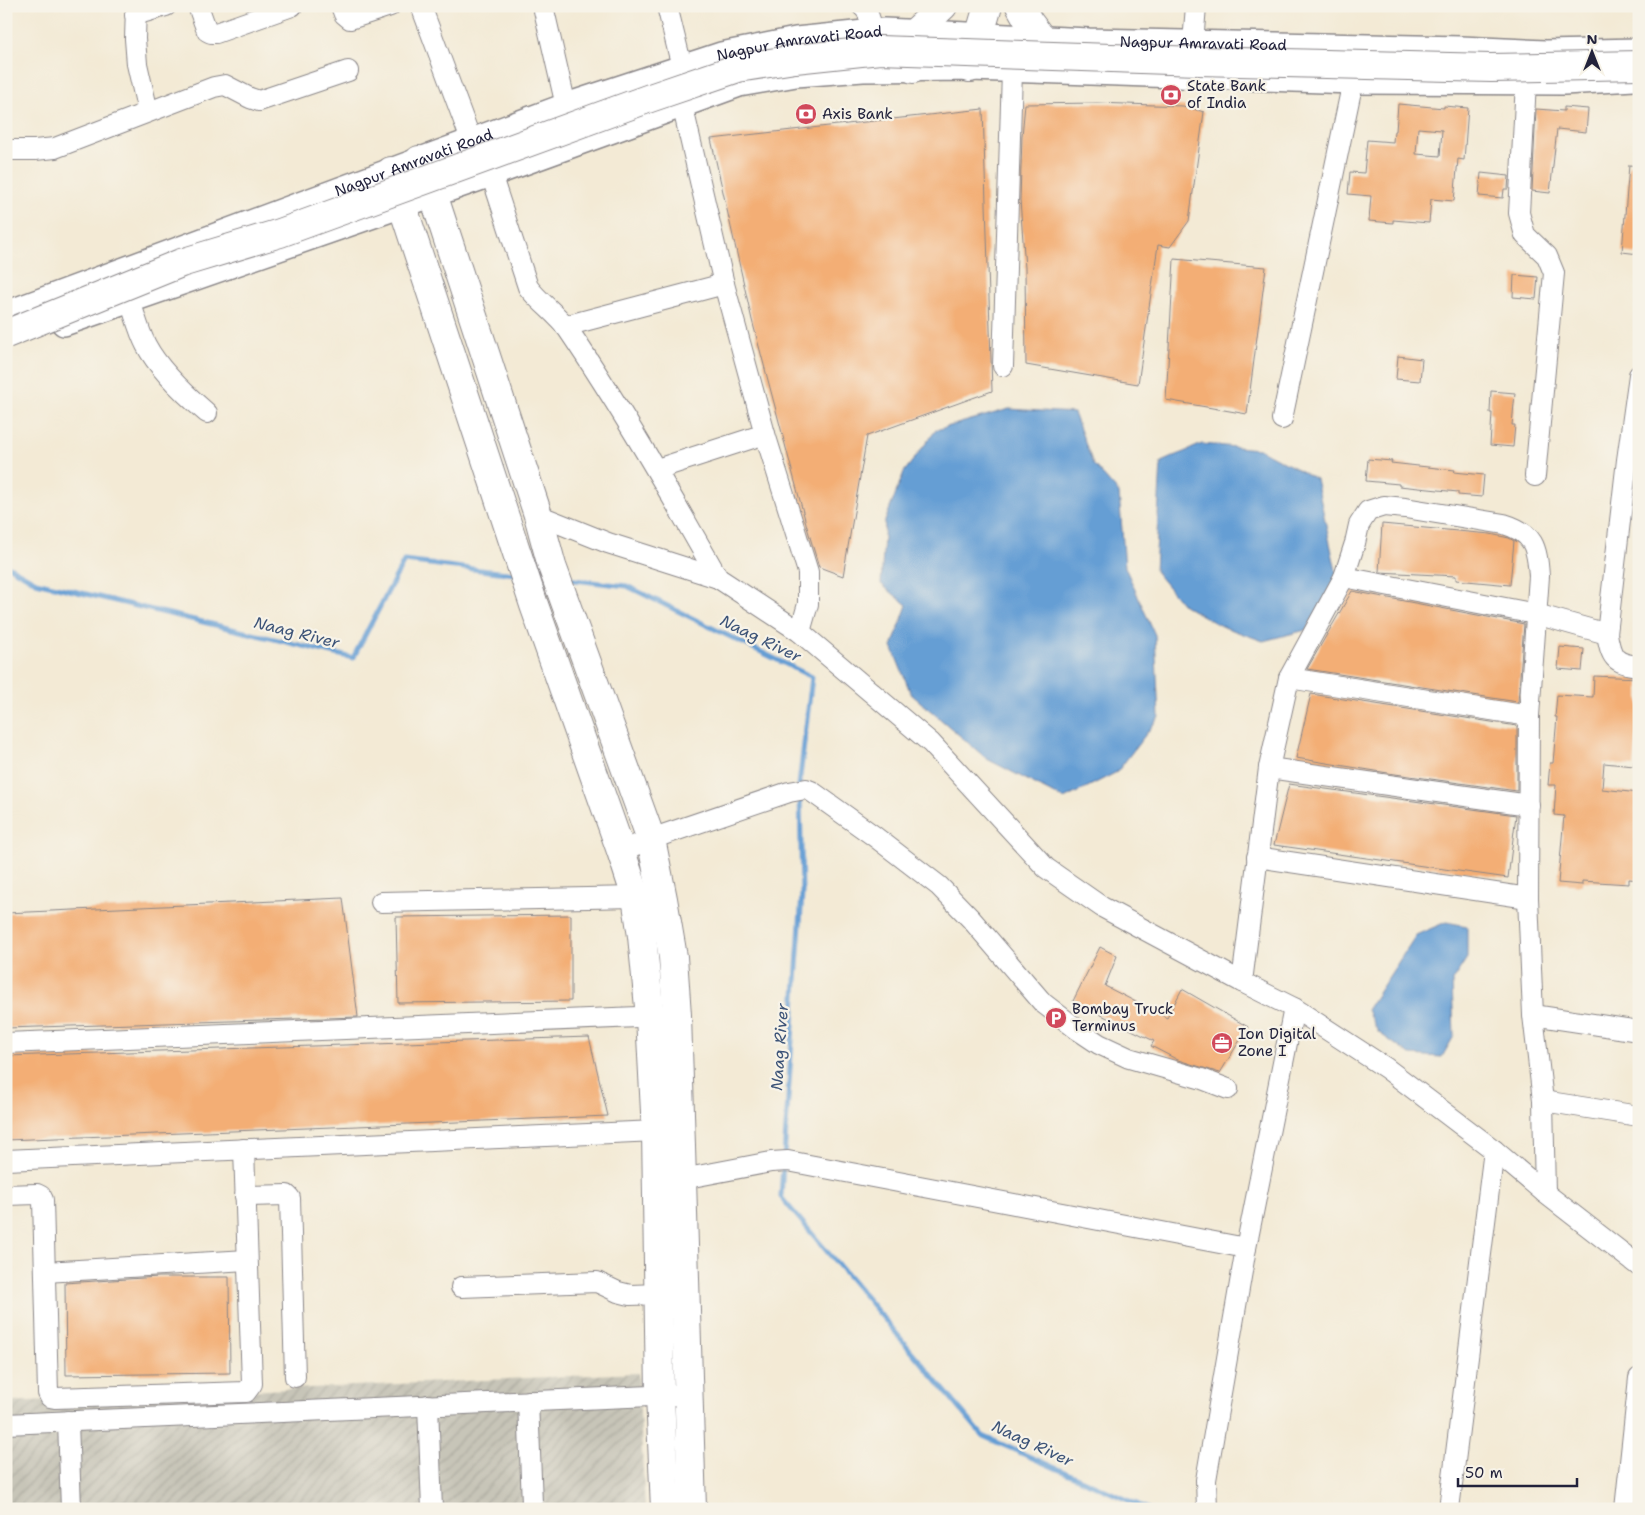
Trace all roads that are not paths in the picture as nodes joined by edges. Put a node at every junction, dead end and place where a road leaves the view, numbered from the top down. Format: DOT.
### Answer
graph roads {
  1 [pos="166,6"];
  2 [pos="198,6"];
  3 [pos="292,6"];
  4 [pos="341,6"];
  5 [pos="390,6"];
  6 [pos="422,6"];
  7 [pos="543,6"];
  8 [pos="667,6"];
  9 [pos="862,6"];
  10 [pos="943,6"];
  11 [pos="988,6"];
  12 [pos="1020,6"];
  13 [pos="1196,6"];
  14 [pos="136,11"];
  15 [pos="874,32"];
  16 [pos="914,33"];
  17 [pos="979,35"];
  18 [pos="1042,39"];
  19 [pos="1193,43"];
  20 [pos="1639,51"];
  21 [pos="1639,65"];
  22 [pos="682,67"];
  23 [pos="970,68"];
  24 [pos="913,69"];
  25 [pos="1012,70"];
  26 [pos="348,71"];
  27 [pos="1639,77"];
  28 [pos="1353,81"];
  29 [pos="1526,82"];
  30 [pos="682,104"];
  31 [pos="566,106"];
  32 [pos="148,112"];
  33 [pos="471,140"];
  34 [pos="6,150"];
  35 [pos="419,160"];
  36 [pos="391,171"];
  37 [pos="492,174"];
  38 [pos="433,194"];
  39 [pos="401,205"];
  40 [pos="724,284"];
  41 [pos="130,301"];
  42 [pos="10,323"];
  43 [pos="565,326"];
  44 [pos="1003,366"];
  45 [pos="1639,375"];
  46 [pos="207,413"];
  47 [pos="1282,419"];
  48 [pos="1635,419"];
  49 [pos="765,434"];
  50 [pos="657,469"];
  51 [pos="1535,476"];
  52 [pos="538,516"];
  53 [pos="1344,577"];
  54 [pos="718,578"];
  55 [pos="1536,614"];
  56 [pos="800,632"];
  57 [pos="1607,634"];
  58 [pos="1639,666"];
  59 [pos="1289,678"];
  60 [pos="1529,716"];
  61 [pos="1269,768"];
  62 [pos="1529,805"];
  63 [pos="651,839"];
  64 [pos="621,851"];
  65 [pos="1258,857"];
  66 [pos="636,896"];
  67 [pos="1528,898"];
  68 [pos="381,902"];
  69 [pos="1242,982"];
  70 [pos="1294,1008"];
  71 [pos="650,1016"];
  72 [pos="677,1016"];
  73 [pos="1533,1016"];
  74 [pos="1639,1031"];
  75 [pos="6,1043"];
  76 [pos="1228,1089"];
  77 [pos="1543,1101"];
  78 [pos="1639,1116"];
  79 [pos="656,1131"];
  80 [pos="244,1149"];
  81 [pos="1494,1150"];
  82 [pos="6,1160"];
  83 [pos="682,1179"];
  84 [pos="1545,1194"];
  85 [pos="6,1195"];
  86 [pos="245,1196"];
  87 [pos="1246,1248"];
  88 [pos="247,1260"];
  89 [pos="1639,1266"];
  90 [pos="45,1272"];
  91 [pos="460,1287"];
  92 [pos="659,1294"];
  93 [pos="295,1377"];
  94 [pos="1639,1378"];
  95 [pos="689,1394"];
  96 [pos="660,1395"];
  97 [pos="528,1401"];
  98 [pos="428,1405"];
  99 [pos="68,1421"];
  100 [pos="6,1424"];
  101 [pos="72,1509"];
  102 [pos="432,1509"];
  103 [pos="528,1509"];
  104 [pos="665,1509"];
  105 [pos="692,1509"];
  106 [pos="1207,1509"];
  107 [pos="1449,1509"];
  108 [pos="1624,1509"];
  1 -- 14 [label="street"];
  2 -- 3 [label="street"];
  4 -- 5 [label="street"];
  6 -- 33 [label="street"];
  7 -- 31 [label="street"];
  8 -- 22 [label="street"];
  9 -- 15 [label="street"];
  10 -- 16 [label="highway"];
  11 -- 17 [label="highway"];
  12 -- 18 [label="highway"];
  13 -- 19 [label="street"];
  14 -- 32 [label="street"];
  15 -- 16 [label="main road, Nagpur Amravati Road"];
  15 -- 22 [label="main road, Nagpur Amravati Road"];
  16 -- 17 [label="main road, Nagpur Amravati Road"];
  16 -- 24 [label="highway"];
  17 -- 18 [label="main road, Nagpur Amravati Road"];
  17 -- 23 [label="highway"];
  18 -- 19 [label="main road, Nagpur Amravati Road"];
  19 -- 20 [label="main road, Nagpur Amravati Road"];
  21 -- 42 [label="highway, bridge"];
  22 -- 31 [label="main road, Nagpur Amravati Road"];
  23 -- 24 [label="main road, Nagpur Amravati Road"];
  23 -- 25 [label="main road, Nagpur Amravati Road"];
  24 -- 30 [label="main road, Nagpur Amravati Road"];
  25 -- 28 [label="main road, Nagpur Amravati Road"];
  25 -- 44 [label="street"];
  26 -- 32 [label="street"];
  27 -- 29 [label="main road, Nagpur Amravati Road"];
  28 -- 29 [label="main road, Nagpur Amravati Road"];
  28 -- 47 [label="street"];
  29 -- 51 [label="street"];
  30 -- 37 [label="main road, Nagpur Amravati Road"];
  30 -- 40 [label="street"];
  31 -- 33 [label="main road, Nagpur Amravati Road"];
  32 -- 34 [label="street"];
  33 -- 35 [label="main road, Nagpur Amravati Road"];
  35 -- 36 [label="main road, Nagpur Amravati Road"];
  35 -- 38 [label="highway"];
  36 -- 39 [label="highway"];
  36 -- 42 [label="main road, Nagpur Amravati Road"];
  37 -- 38 [label="main road, Nagpur Amravati Road"];
  37 -- 43 [label="street"];
  38 -- 39 [label="main road, Nagpur Amravati Road"];
  38 -- 52 [label="highway"];
  39 -- 41 [label="main road, Nagpur Amravati Road"];
  39 -- 64 [label="highway"];
  40 -- 43 [label="street"];
  40 -- 49 [label="street"];
  41 -- 42 [label="main road, Nagpur Amravati Road"];
  41 -- 46 [label="street"];
  43 -- 50 [label="street"];
  45 -- 48 [label="street"];
  48 -- 57 [label="street"];
  49 -- 50 [label="street"];
  49 -- 56 [label="street"];
  50 -- 54 [label="street"];
  52 -- 54 [label="street"];
  52 -- 63 [label="highway"];
  53 -- 55 [label="street"];
  53 -- 55 [label="street"];
  53 -- 59 [label="street"];
  54 -- 56 [label="street"];
  55 -- 57 [label="street"];
  55 -- 60 [label="street"];
  56 -- 69 [label="street"];
  57 -- 58 [label="street"];
  59 -- 60 [label="street"];
  59 -- 61 [label="street"];
  60 -- 62 [label="street"];
  61 -- 62 [label="street"];
  61 -- 65 [label="street"];
  62 -- 67 [label="street"];
  63 -- 64 [label="street"];
  63 -- 72 [label="highway"];
  63 -- 76 [label="street"];
  64 -- 66 [label="highway"];
  65 -- 67 [label="street"];
  65 -- 69 [label="street"];
  66 -- 68 [label="street"];
  66 -- 71 [label="highway"];
  67 -- 73 [label="street"];
  69 -- 70 [label="street"];
  70 -- 81 [label="street"];
  70 -- 87 [label="street"];
  71 -- 72 [label="street"];
  71 -- 75 [label="street"];
  71 -- 79 [label="highway"];
  72 -- 83 [label="highway"];
  73 -- 74 [label="street"];
  73 -- 77 [label="street"];
  77 -- 78 [label="street"];
  77 -- 84 [label="street"];
  79 -- 80 [label="street"];
  79 -- 92 [label="highway"];
  80 -- 82 [label="street"];
  80 -- 86 [label="street"];
  81 -- 84 [label="street"];
  81 -- 107 [label="street"];
  83 -- 87 [label="street"];
  83 -- 95 [label="highway"];
  84 -- 89 [label="street"];
  85 -- 90 [label="street"];
  86 -- 88 [label="street"];
  86 -- 93 [label="street"];
  87 -- 106 [label="street"];
  88 -- 90 [label="street"];
  88 -- 90 [label="street"];
  91 -- 92 [label="street"];
  92 -- 96 [label="highway"];
  94 -- 108 [label="street"];
  95 -- 96 [label="street"];
  95 -- 105 [label="highway"];
  96 -- 97 [label="street"];
  96 -- 104 [label="highway"];
  97 -- 98 [label="street"];
  97 -- 103 [label="street"];
  98 -- 99 [label="street"];
  98 -- 102 [label="street"];
  99 -- 100 [label="street"];
  99 -- 101 [label="street"];
}
